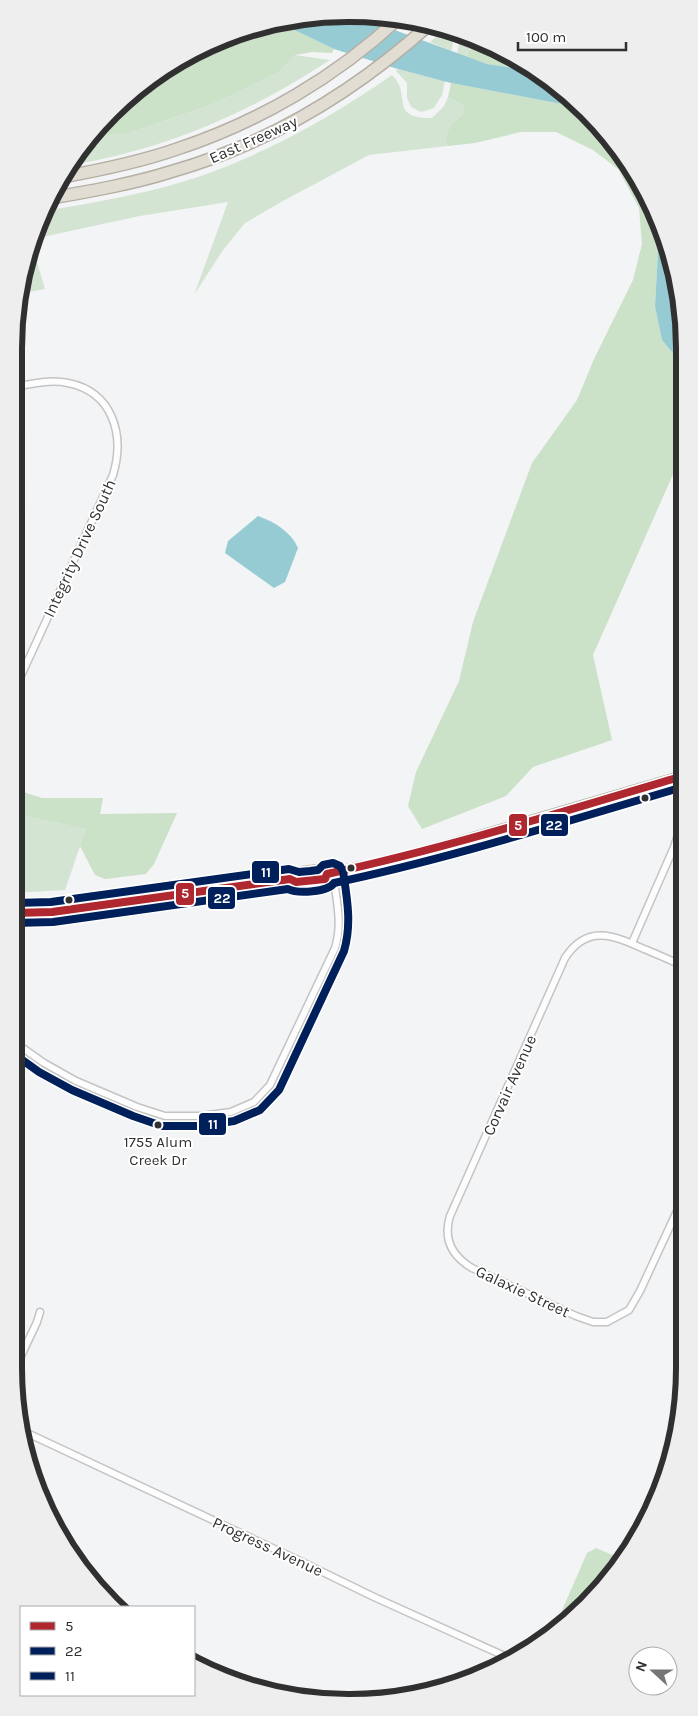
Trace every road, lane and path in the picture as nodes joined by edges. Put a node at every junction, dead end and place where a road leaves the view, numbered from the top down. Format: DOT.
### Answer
graph roads {
  1 [pos="391,25"];
  2 [pos="423,31"];
  3 [pos="74,175"];
  4 [pos="61,196"];
  5 [pos="22,386"];
  6 [pos="22,674"];
  7 [pos="676,778"];
  8 [pos="676,841"];
  9 [pos="330,873"];
  10 [pos="22,914"];
  11 [pos="632,943"];
  12 [pos="676,963"];
  13 [pos="22,1047"];
  14 [pos="676,1213"];
  15 [pos="448,1239"];
  16 [pos="40,1312"];
  17 [pos="22,1355"];
  18 [pos="30,1435"];
  19 [pos="502,1655"];
  1 -- 3 [label="highway, East Freeway"];
  2 -- 4 [label="highway, East Freeway"];
  5 -- 6 [label="street, Integrity Drive South"];
  7 -- 9 [label="main road"];
  8 -- 11 [label="street"];
  9 -- 10 [label="main road"];
  9 -- 13 [label="street"];
  11 -- 12 [label="street"];
  11 -- 15 [label="street, Corvair Avenue"];
  14 -- 15 [label="street, Galaxie Street"];
  16 -- 17 [label="street"];
  18 -- 19 [label="street, Progress Avenue"];
}
